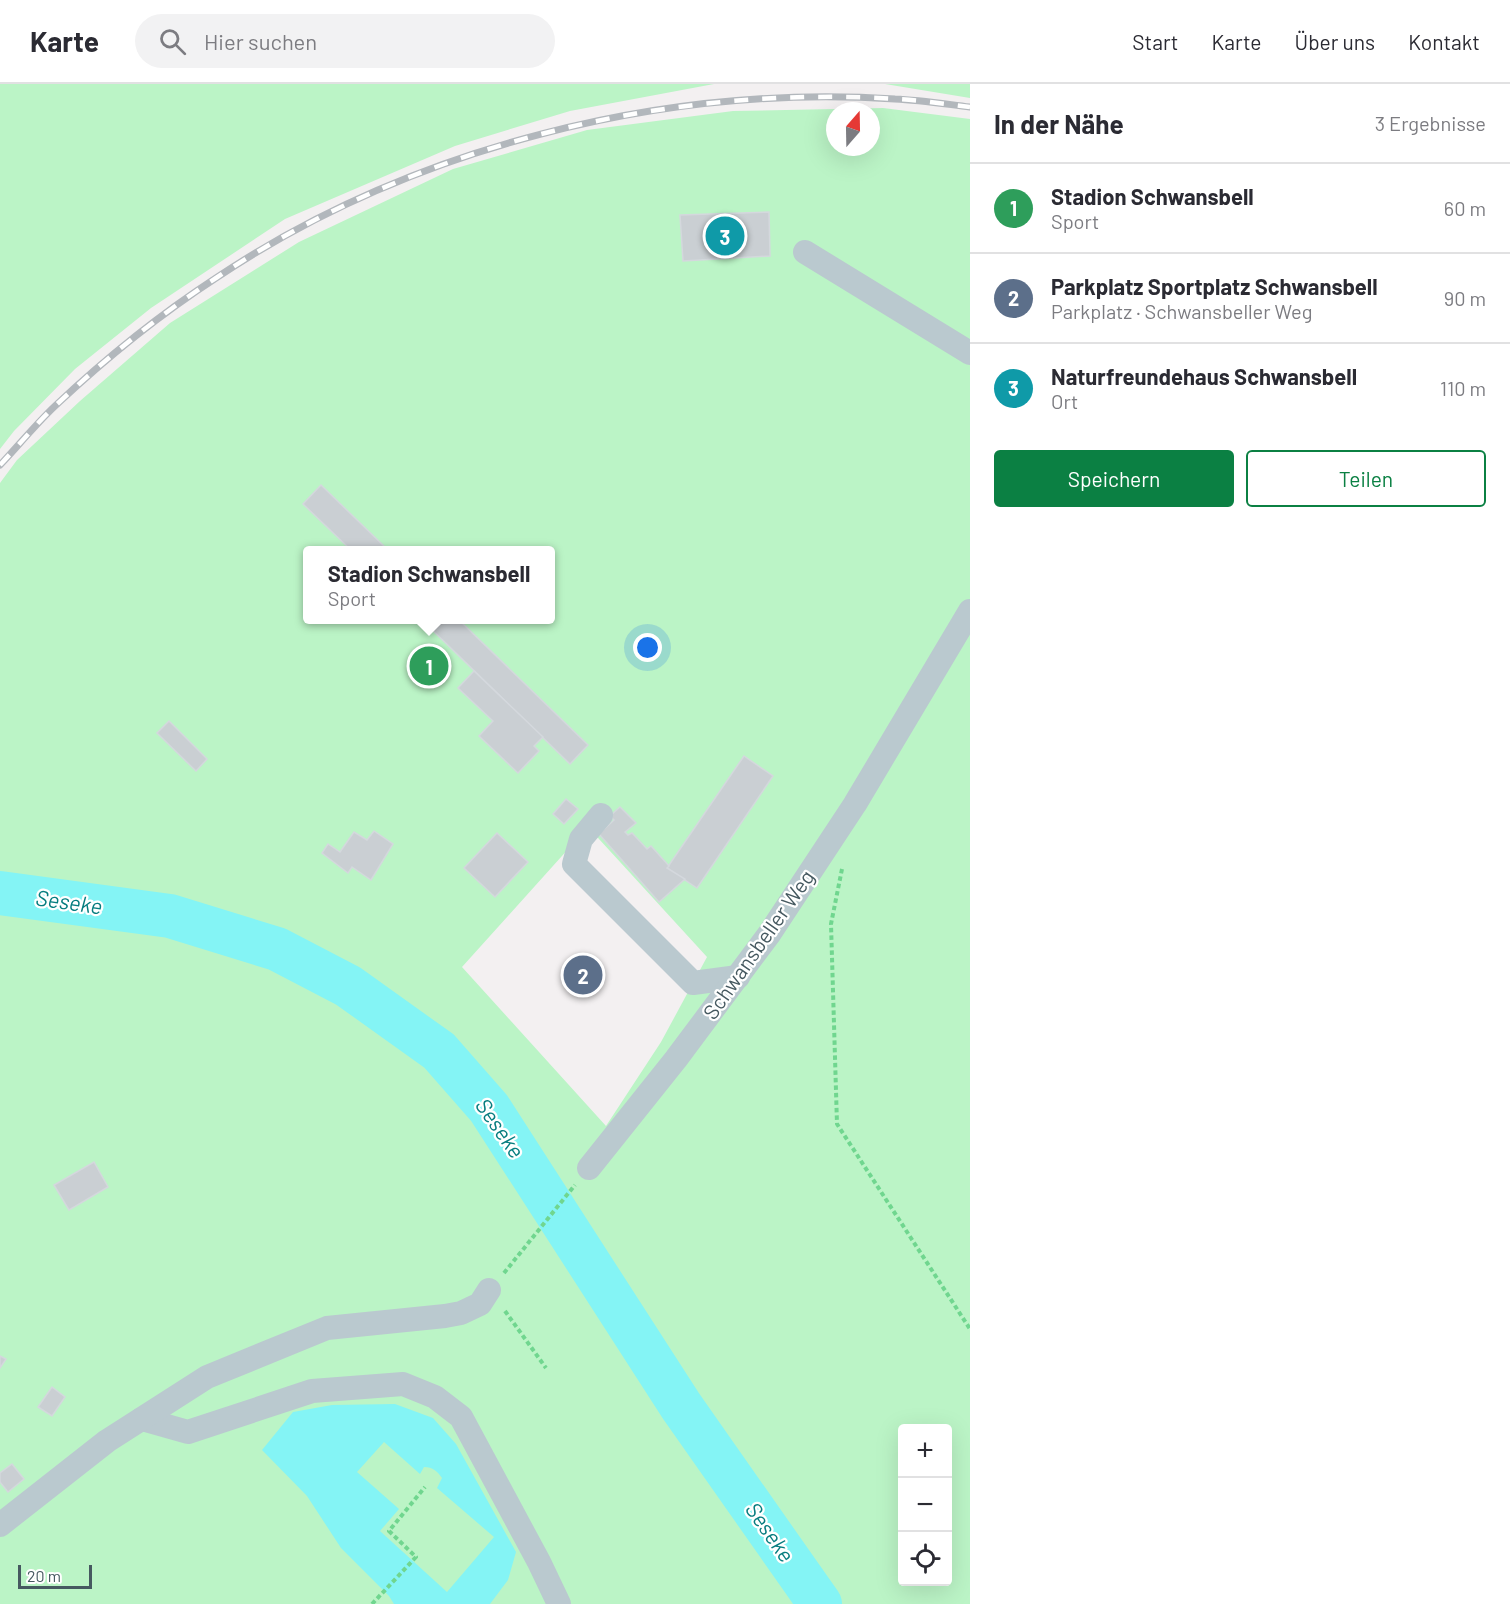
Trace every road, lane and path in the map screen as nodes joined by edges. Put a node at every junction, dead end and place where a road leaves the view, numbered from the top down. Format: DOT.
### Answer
graph roads {
  1 [pos="805,252"];
  2 [pos="970,353"];
  3 [pos="970,611"];
  4 [pos="601,815"];
  5 [pos="844,859"];
  6 [pos="738,977"];
  7 [pos="589,1168"];
  8 [pos="517,1257"];
  9 [pos="489,1290"];
  10 [pos="510,1318"];
  11 [pos="970,1329"];
  12 [pos="546,1368"];
  13 [pos="142,1419"];
  14 [pos="425,1487"];
  15 [pos="0,1525"];
  16 [pos="372,1604"];
  17 [pos="559,1604"];
  1 -- 2 [label="street"];
  3 -- 6 [label="street, Schwansbeller Weg"];
  4 -- 6 [label="street"];
  5 -- 11 [label="path"];
  6 -- 7 [label="street, Schwansbeller Weg"];
  7 -- 8 [label="path"];
  9 -- 13 [label="street"];
  10 -- 12 [label="path"];
  13 -- 15 [label="street"];
  13 -- 17 [label="street"];
  14 -- 16 [label="path"];
}
